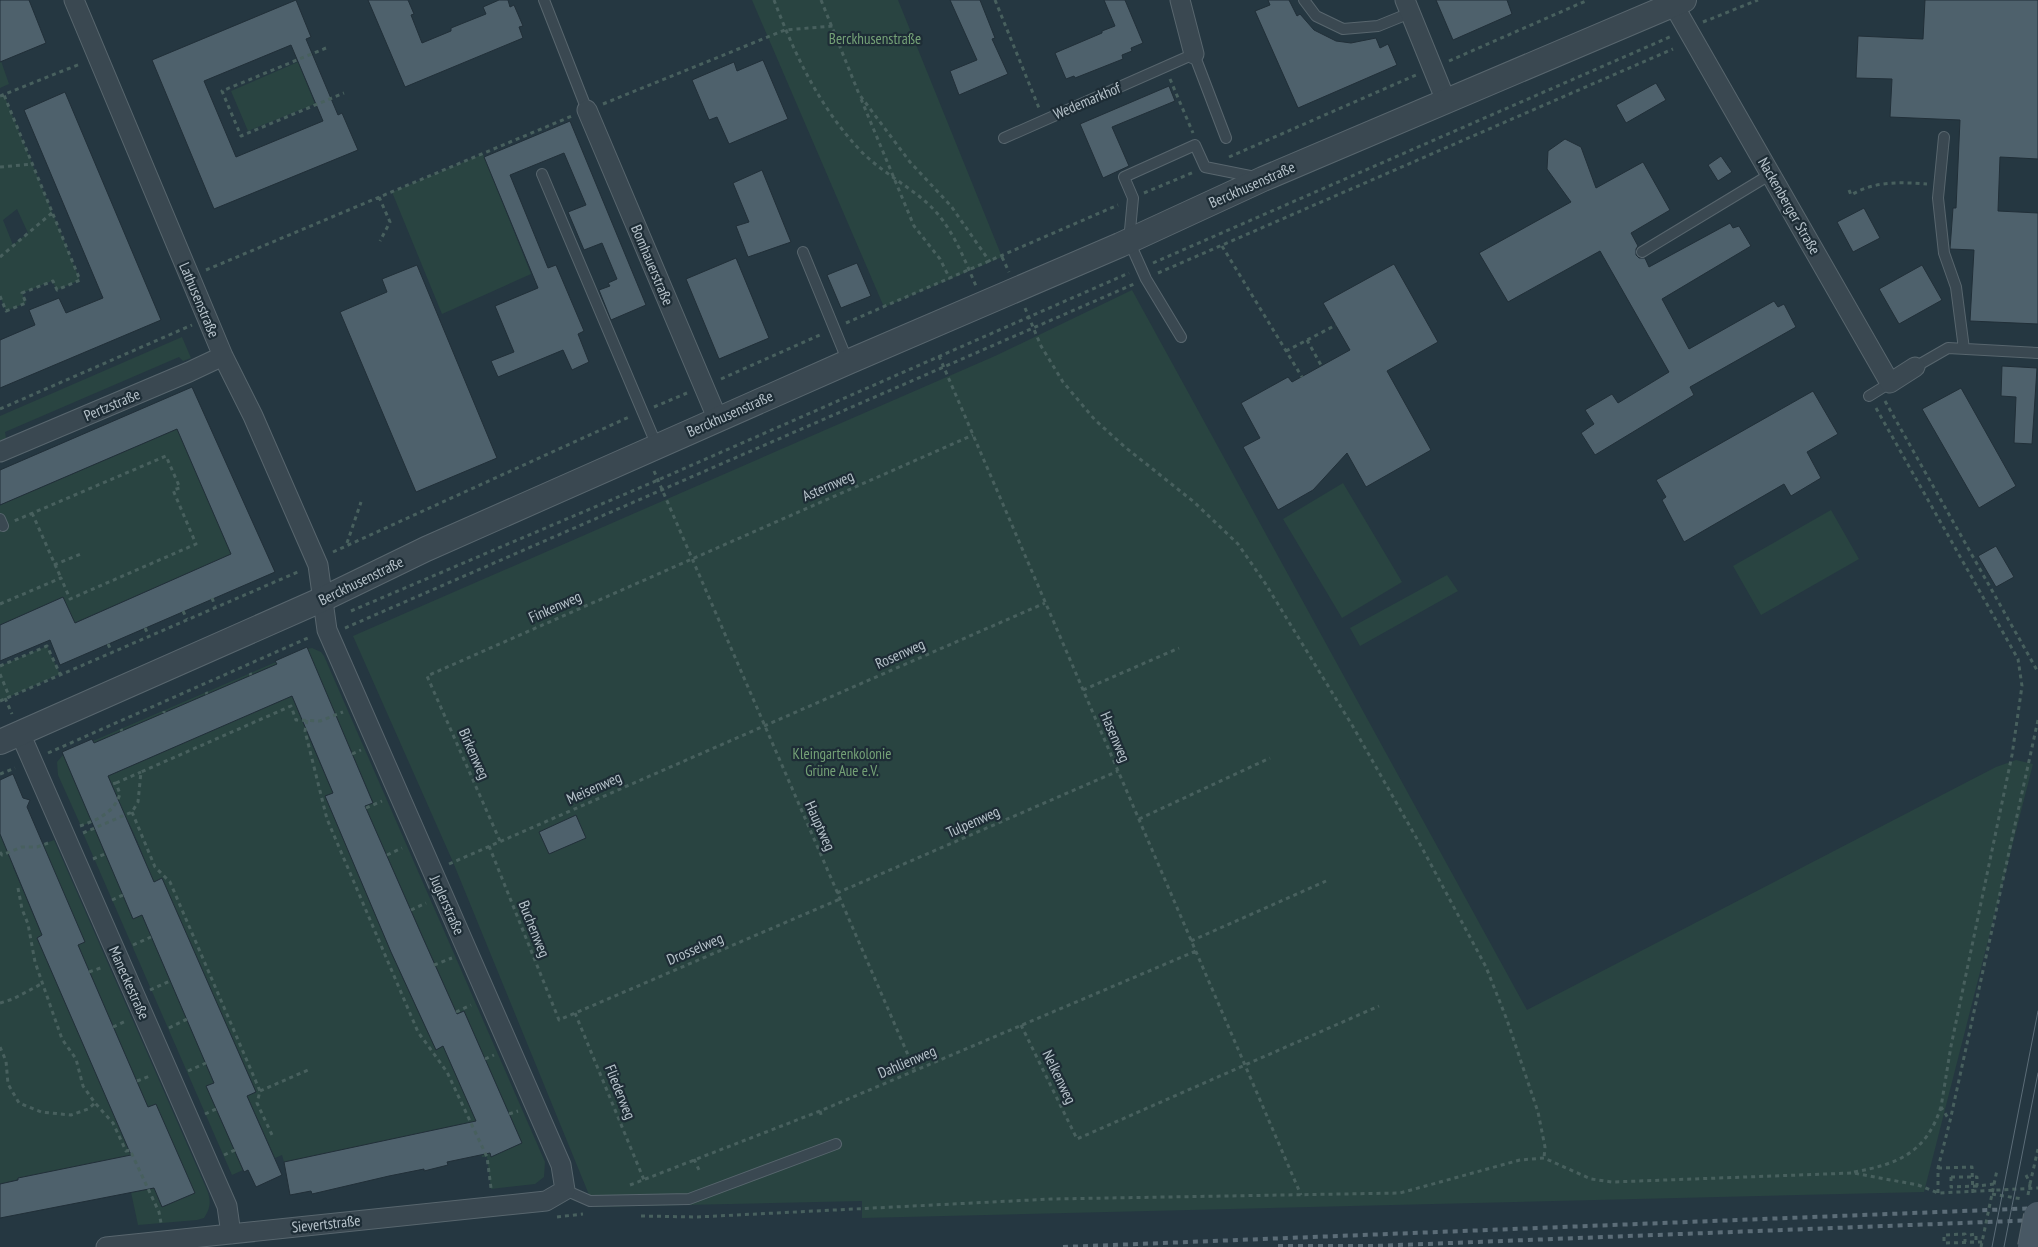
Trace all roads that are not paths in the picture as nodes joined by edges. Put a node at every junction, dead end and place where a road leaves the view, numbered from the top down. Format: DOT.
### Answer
graph roads {
  1 [pos="74,0"];
  2 [pos="544,0"];
  3 [pos="1180,0"];
  4 [pos="1304,0"];
  5 [pos="1679,2"];
  6 [pos="1408,6"];
  7 [pos="1194,54"];
  8 [pos="1446,101"];
  9 [pos="587,110"];
  10 [pos="1944,137"];
  11 [pos="1004,138"];
  12 [pos="1226,138"];
  13 [pos="542,174"];
  14 [pos="1771,174"];
  15 [pos="1263,179"];
  16 [pos="1129,241"];
  17 [pos="802,252"];
  18 [pos="1642,252"];
  19 [pos="1181,337"];
  20 [pos="1964,349"];
  21 [pos="2038,354"];
  22 [pos="223,356"];
  23 [pos="848,362"];
  24 [pos="1915,367"];
  25 [pos="1890,383"];
  26 [pos="1869,396"];
  27 [pos="718,420"];
  28 [pos="657,446"];
  29 [pos="0,452"];
  30 [pos="323,599"];
  31 [pos="10,738"];
  32 [pos="836,1144"];
  33 [pos="565,1190"];
  34 [pos="2032,1207"];
  35 [pos="231,1234"];
  36 [pos="106,1247"];
  37 [pos="2032,1247"];
  1 -- 22 [label="street, Lathusenstraße"];
  2 -- 9 [label="lane"];
  3 -- 7 [label="street"];
  4 -- 6 [label="lane"];
  5 -- 8 [label="street, Berckhusenstraße"];
  5 -- 14 [label="street, Nackenberger Straße"];
  6 -- 8 [label="street"];
  7 -- 11 [label="lane, Wedemarkhof"];
  7 -- 12 [label="lane"];
  8 -- 15 [label="street, Berckhusenstraße"];
  9 -- 27 [label="street, Bomhauerstraße"];
  10 -- 20 [label="lane"];
  13 -- 28 [label="lane"];
  14 -- 18 [label="lane"];
  14 -- 25 [label="street, Nackenberger Straße"];
  15 -- 16 [label="street, Berckhusenstraße"];
  15 -- 16 [label="lane"];
  16 -- 19 [label="lane"];
  16 -- 23 [label="street, Berckhusenstraße"];
  17 -- 23 [label="lane"];
  20 -- 21 [label="lane"];
  20 -- 24 [label="lane"];
  22 -- 29 [label="street, Pertzstraße"];
  22 -- 30 [label="street, Lathusenstraße"];
  23 -- 27 [label="street, Berckhusenstraße"];
  24 -- 25 [label="street"];
  25 -- 26 [label="lane"];
  27 -- 28 [label="street, Berckhusenstraße"];
  28 -- 30 [label="street, Berckhusenstraße"];
  30 -- 31 [label="street, Berckhusenstraße"];
  30 -- 33 [label="street, Juglerstraße"];
  31 -- 35 [label="street, Maneckestraße"];
  32 -- 33 [label="lane"];
  33 -- 35 [label="street, Sievertstraße"];
  34 -- 37 [label="main road, bridge"];
  35 -- 36 [label="street, Sievertstraße"];
}
